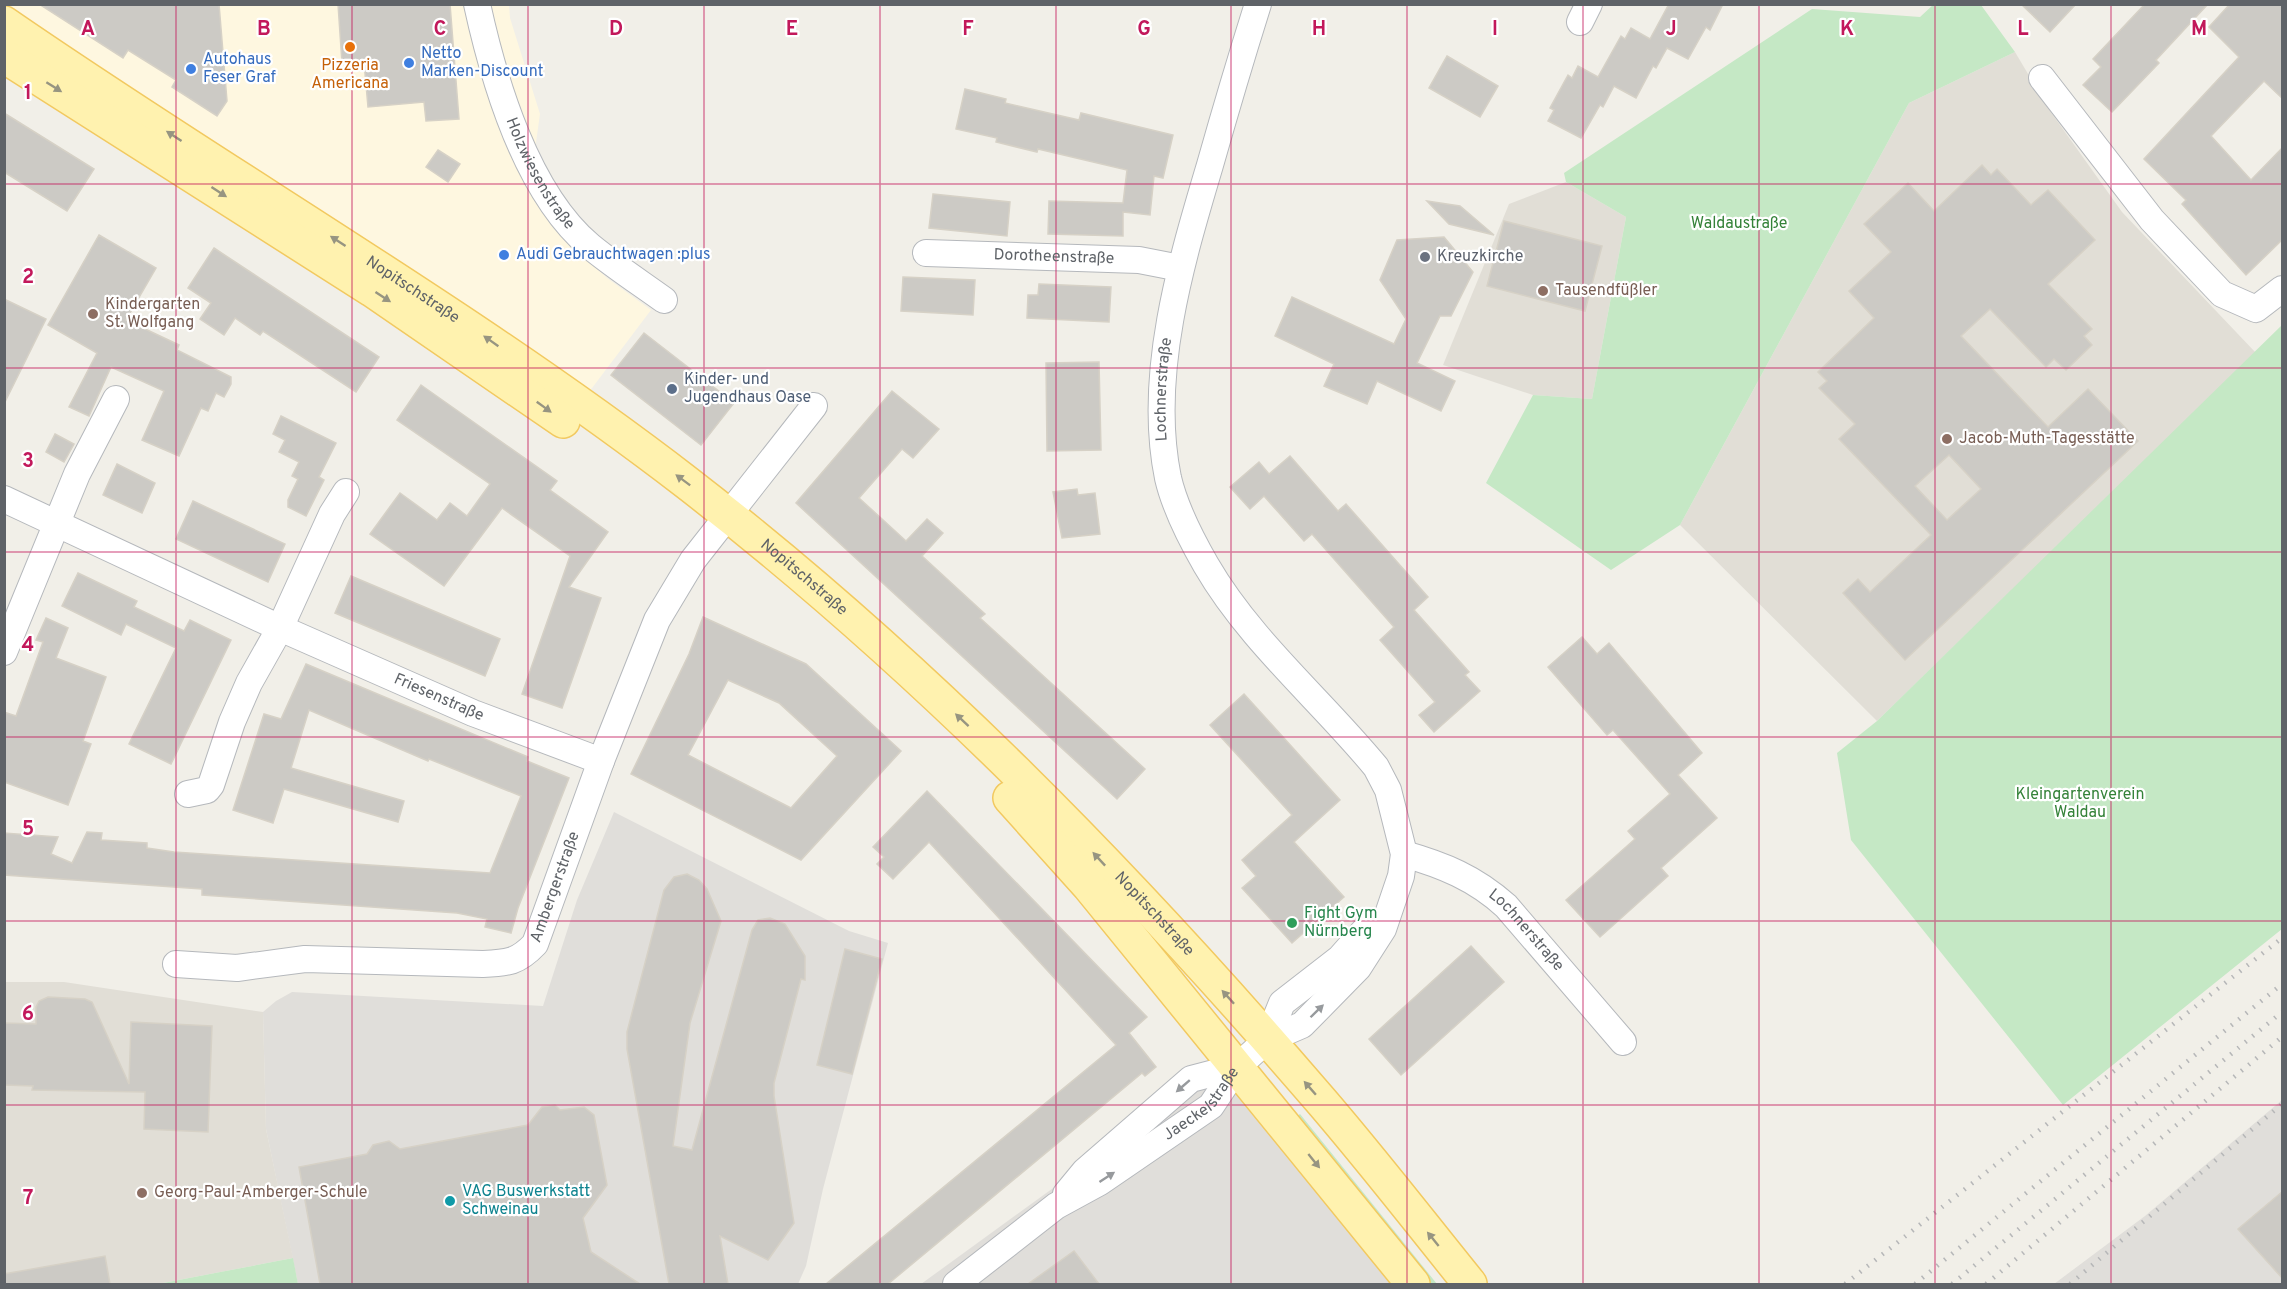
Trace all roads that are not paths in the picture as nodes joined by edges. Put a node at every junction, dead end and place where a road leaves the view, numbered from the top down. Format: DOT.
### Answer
graph roads {
  1 [pos="477,4"];
  2 [pos="1258,4"];
  3 [pos="4,23"];
  4 [pos="4,56"];
  5 [pos="2042,78"];
  6 [pos="926,253"];
  7 [pos="1180,267"];
  8 [pos="2283,290"];
  9 [pos="663,300"];
  10 [pos="116,399"];
  11 [pos="814,406"];
  12 [pos="346,492"];
  13 [pos="4,499"];
  14 [pos="59,524"];
  15 [pos="721,525"];
  16 [pos="280,628"];
  17 [pos="4,652"];
  18 [pos="601,761"];
  19 [pos="188,794"];
  20 [pos="1404,854"];
  21 [pos="176,964"];
  22 [pos="1267,1040"];
  23 [pos="1623,1042"];
  24 [pos="1237,1067"];
  25 [pos="957,1284"];
  26 [pos="1413,1284"];
  27 [pos="1470,1284"];
  1 -- 9 [label="street, Holzwiesenstraße"];
  2 -- 7 [label="street, Lochnerstraße"];
  15 -- 3 [label="main road, Nopitschstraße, one-way"];
  4 -- 15 [label="main road, Nopitschstraße, one-way"];
  5 -- 8 [label="street"];
  6 -- 7 [label="street, Dorotheenstraße"];
  7 -- 20 [label="street, Lochnerstraße"];
  10 -- 14 [label="street"];
  11 -- 15 [label="street"];
  12 -- 16 [label="street"];
  13 -- 14 [label="street, Friesenstraße"];
  14 -- 16 [label="street, Friesenstraße"];
  14 -- 17 [label="street"];
  15 -- 18 [label="street, Ambergerstraße"];
  22 -- 15 [label="main road, Nopitschstraße, one-way"];
  15 -- 24 [label="main road, Nopitschstraße"];
  16 -- 18 [label="street, Friesenstraße"];
  16 -- 19 [label="street"];
  18 -- 21 [label="street, Ambergerstraße"];
  20 -- 22 [label="street, Lochnerstraße"];
  20 -- 23 [label="street, Lochnerstraße"];
  22 -- 24 [label="street, Lochnerstraße"];
  27 -- 22 [label="main road, Nopitschstraße, one-way"];
  24 -- 25 [label="street, Jaeckelstraße"];
  24 -- 26 [label="main road, Nopitschstraße, one-way"];
}
